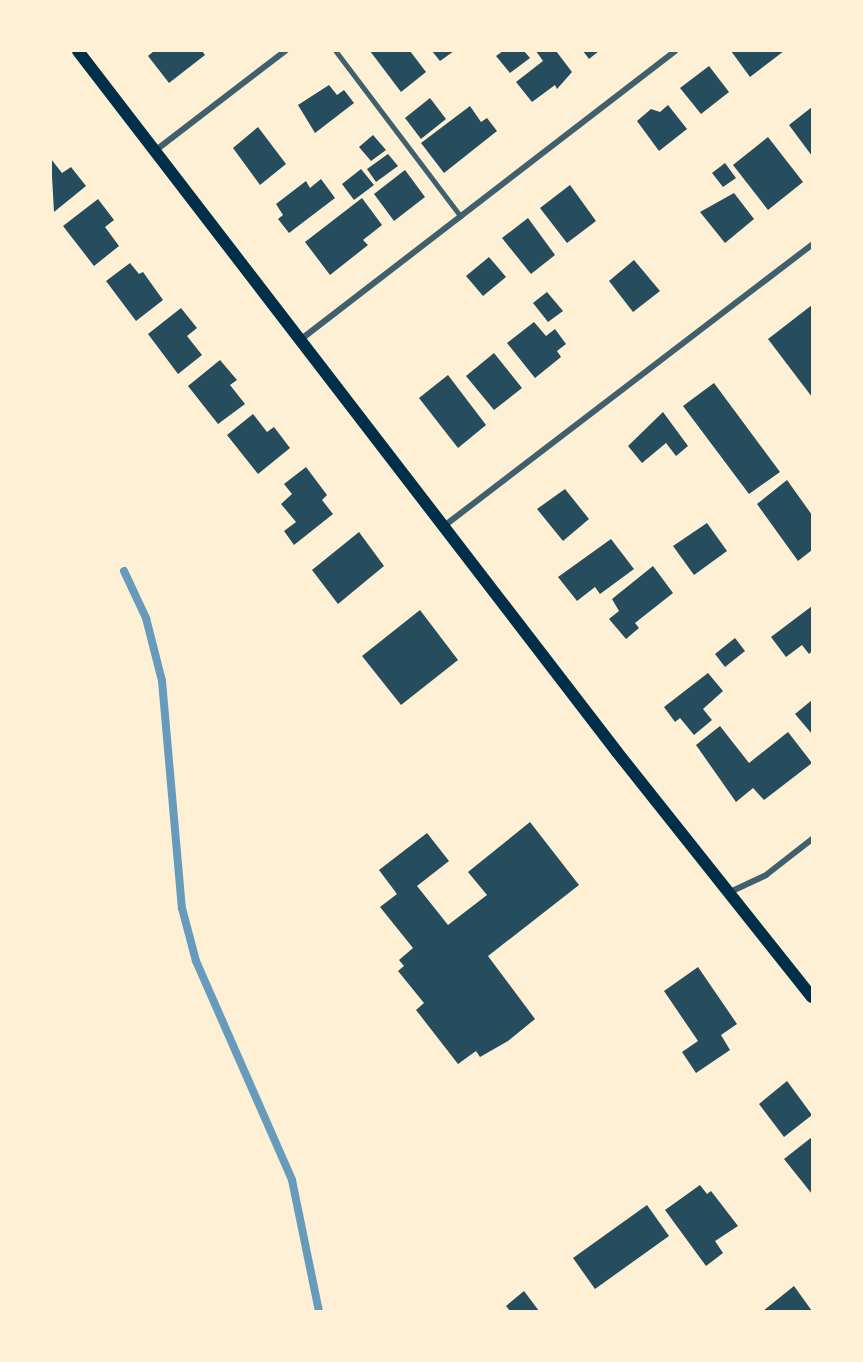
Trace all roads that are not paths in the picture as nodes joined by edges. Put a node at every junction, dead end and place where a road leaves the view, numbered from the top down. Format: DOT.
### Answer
graph roads {
  1 [pos="78,51"];
  2 [pos="285,51"];
  3 [pos="336,51"];
  4 [pos="675,51"];
  5 [pos="156,150"];
  6 [pos="461,216"];
  7 [pos="812,245"];
  8 [pos="299,340"];
  9 [pos="444,526"];
  10 [pos="812,839"];
  11 [pos="730,892"];
  12 [pos="812,997"];
  1 -- 5 [label="main road"];
  2 -- 5 [label="street"];
  3 -- 6 [label="lane"];
  4 -- 6 [label="street"];
  5 -- 8 [label="main road"];
  6 -- 8 [label="street"];
  7 -- 9 [label="street"];
  8 -- 9 [label="main road"];
  9 -- 11 [label="main road"];
  10 -- 11 [label="street"];
  11 -- 12 [label="main road"];
}
